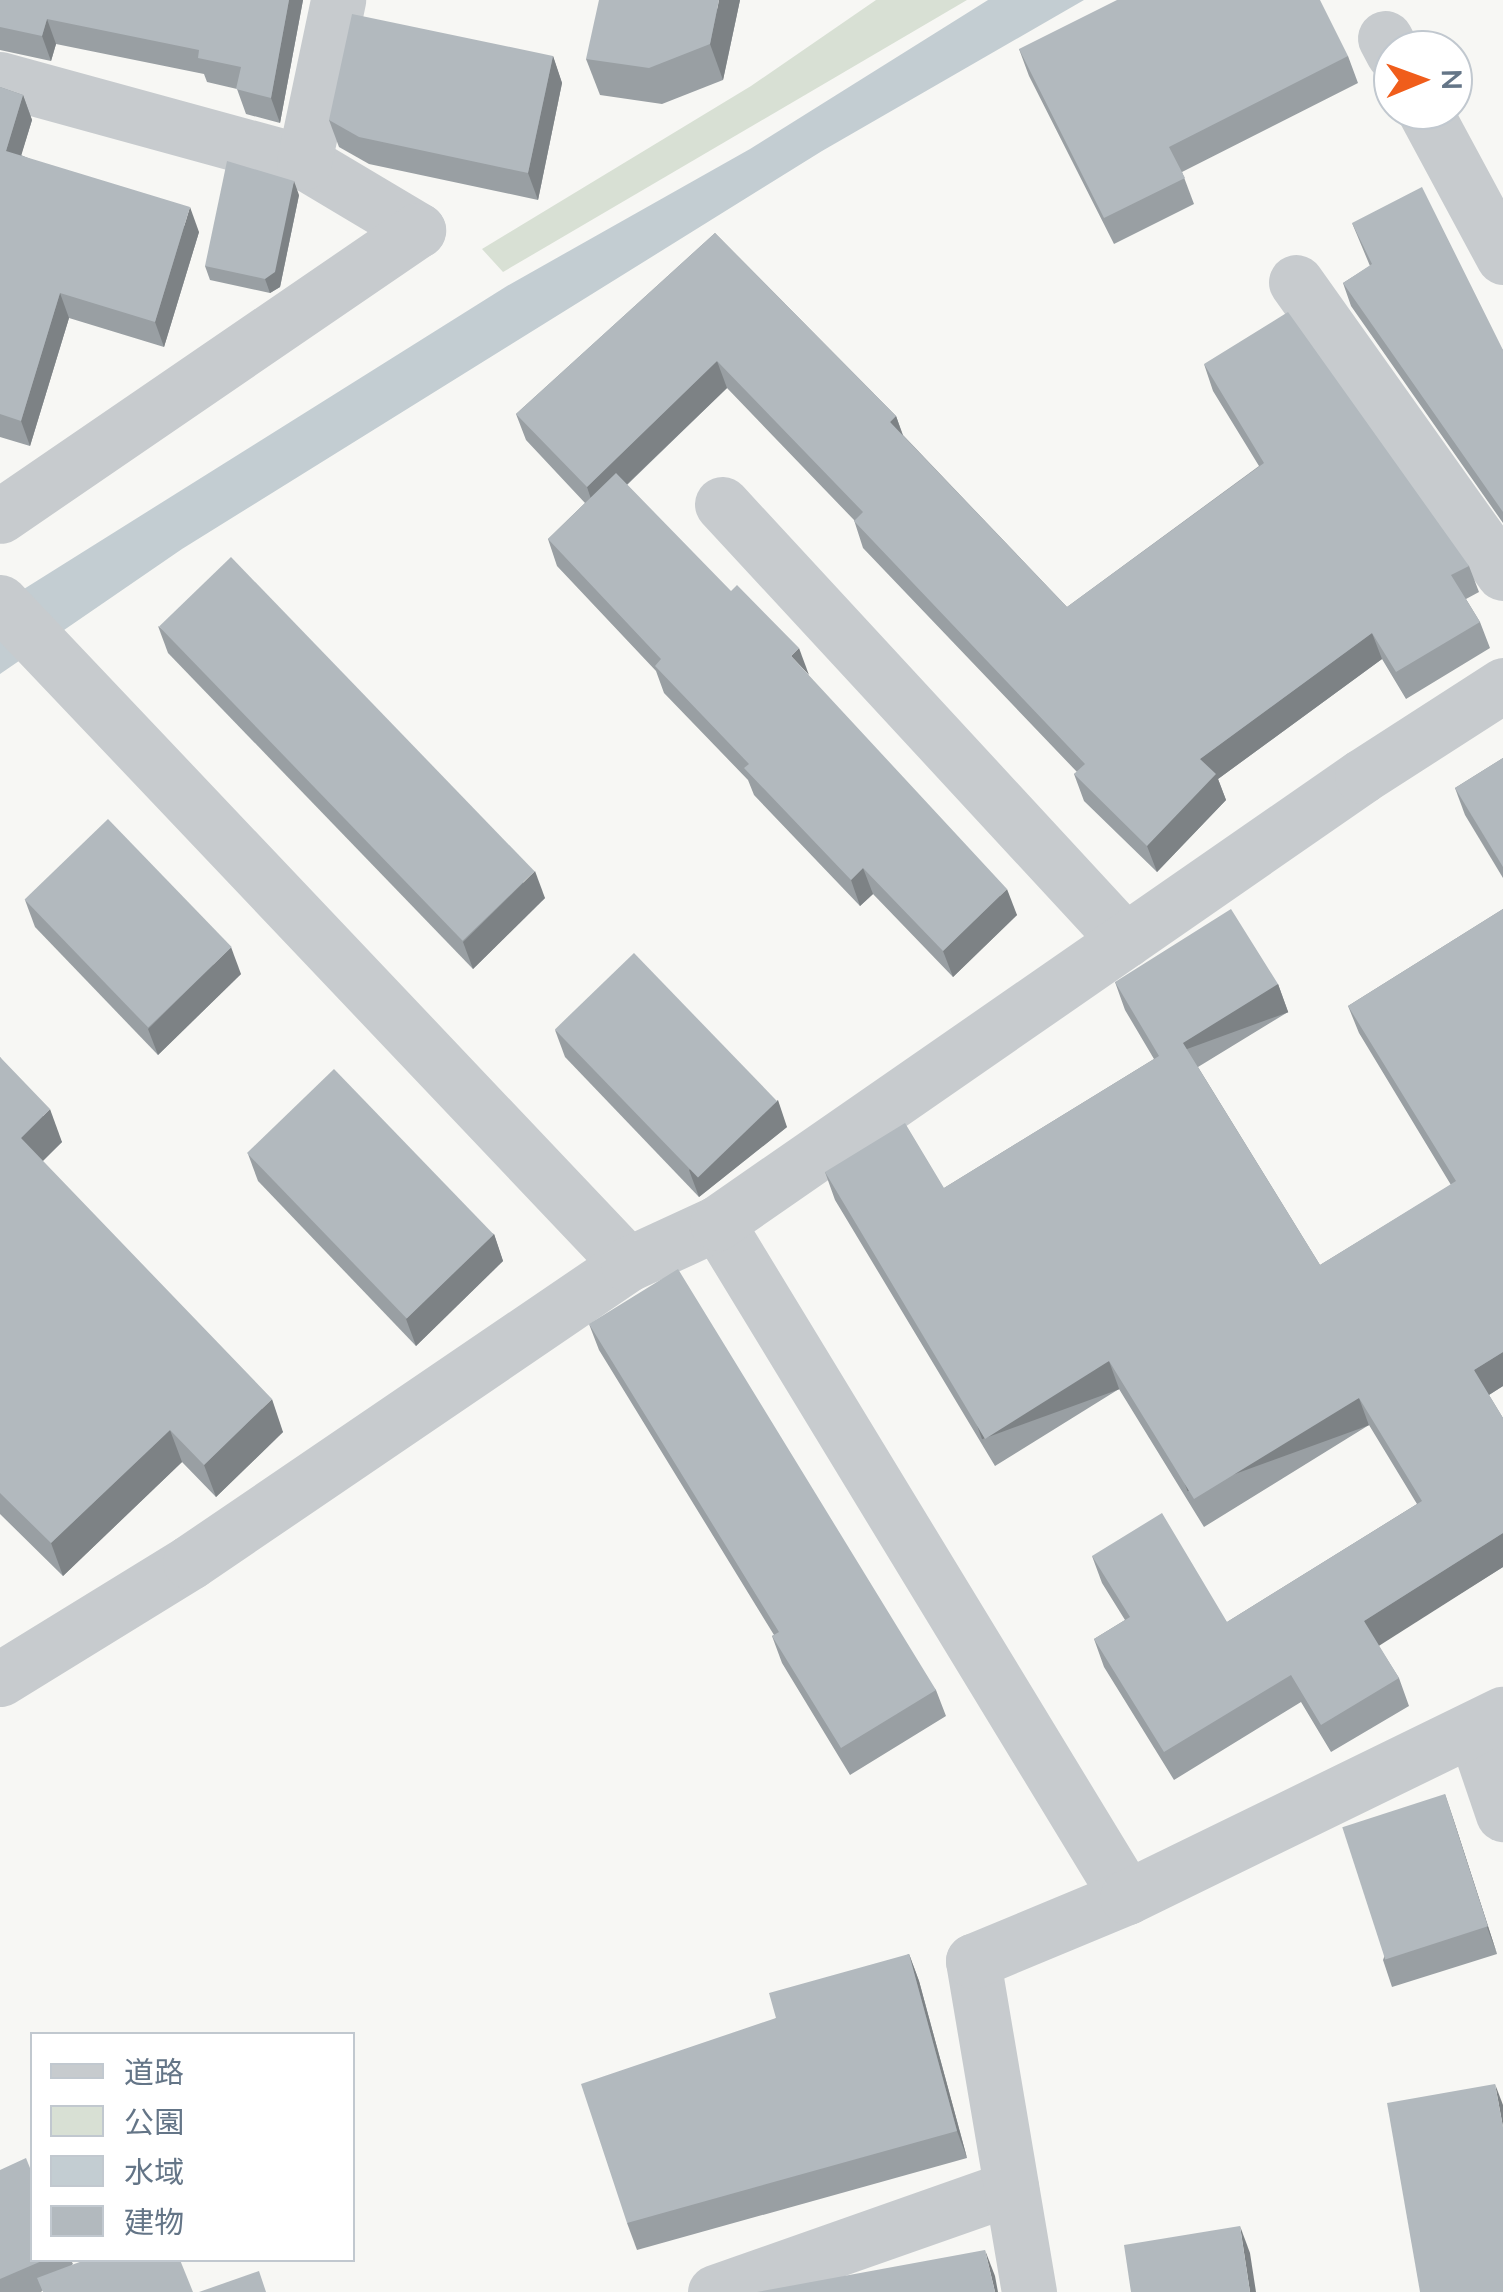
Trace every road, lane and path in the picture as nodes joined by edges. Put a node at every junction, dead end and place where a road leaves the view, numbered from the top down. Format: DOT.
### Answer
graph roads {
  1 [pos="338,0"];
  2 [pos="0,79"];
  3 [pos="1435,130"];
  4 [pos="304,162"];
  5 [pos="1503,257"];
  6 [pos="1296,282"];
  7 [pos="722,504"];
  8 [pos="0,516"];
  9 [pos="1503,574"];
  10 [pos="0,602"];
  11 [pos="1503,685"];
  12 [pos="1125,940"];
  13 [pos="718,1223"];
  14 [pos="628,1264"];
  15 [pos="0,1679"];
  16 [pos="1489,1721"];
  17 [pos="1503,1814"];
  18 [pos="1127,1897"];
  19 [pos="1012,2188"];
  20 [pos="715,2292"];
  21 [pos="1029,2292"];
  1 -- 4 [label="street"];
  2 -- 4 [label="street"];
  3 -- 5 [label="street"];
  4 -- 8 [label="street"];
  6 -- 9 [label="street"];
  7 -- 12 [label="street"];
  10 -- 14 [label="street"];
  11 -- 12 [label="street"];
  12 -- 13 [label="street"];
  13 -- 14 [label="street"];
  13 -- 18 [label="street"];
  14 -- 15 [label="street"];
  16 -- 17 [label="street"];
  16 -- 18 [label="street"];
  18 -- 19 [label="street"];
  19 -- 20 [label="street"];
  19 -- 21 [label="street"];
}
